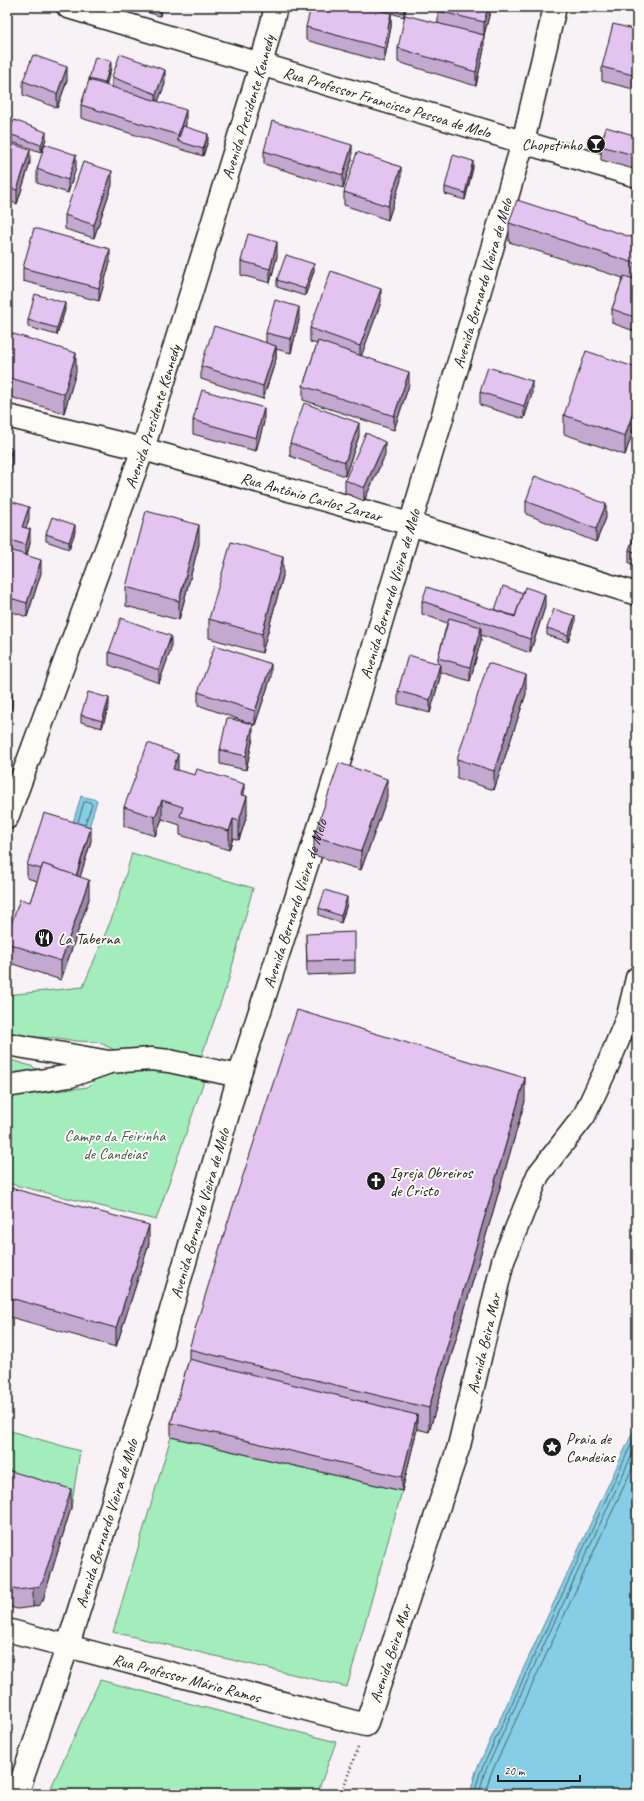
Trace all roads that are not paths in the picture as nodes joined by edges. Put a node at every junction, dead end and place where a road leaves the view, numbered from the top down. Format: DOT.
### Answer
graph roads {
  1 [pos="68,7"];
  2 [pos="276,7"];
  3 [pos="555,7"];
  4 [pos="261,65"];
  5 [pos="523,142"];
  6 [pos="637,176"];
  7 [pos="7,416"];
  8 [pos="143,449"];
  9 [pos="410,524"];
  10 [pos="637,594"];
  11 [pos="7,818"];
  12 [pos="637,978"];
  13 [pos="7,1044"];
  14 [pos="109,1062"];
  15 [pos="239,1076"];
  16 [pos="7,1086"];
  17 [pos="7,1630"];
  18 [pos="68,1646"];
  19 [pos="366,1725"];
  20 [pos="17,1794"];
  1 -- 4 [label="street, Rua Professor Francisco Pessoa de Melo"];
  2 -- 4 [label="street, Avenida Presidente Kennedy"];
  3 -- 5 [label="street, Avenida Bernardo Vieira de Melo"];
  4 -- 5 [label="street, Rua Professor Francisco Pessoa de Melo"];
  4 -- 8 [label="street, Avenida Presidente Kennedy"];
  5 -- 6 [label="street, Rua Professor Francisco Pessoa de Melo"];
  5 -- 9 [label="street, Avenida Bernardo Vieira de Melo"];
  7 -- 8 [label="street, Rua Antônio Carlos Zarzar"];
  8 -- 9 [label="street, Rua Antônio Carlos Zarzar"];
  8 -- 11 [label="street, Avenida Presidente Kennedy"];
  9 -- 10 [label="street, Rua Antônio Carlos Zarzar"];
  9 -- 15 [label="street, Avenida Bernardo Vieira de Melo"];
  12 -- 19 [label="street, Avenida Beira Mar"];
  13 -- 14 [label="street"];
  14 -- 15 [label="street"];
  14 -- 16 [label="street"];
  15 -- 18 [label="street, Avenida Bernardo Vieira de Melo"];
  17 -- 18 [label="street, Rua Professor Mário Ramos"];
  18 -- 19 [label="street, Rua Professor Mário Ramos"];
  18 -- 20 [label="street, Avenida Bernardo Vieira de Melo"];
}
